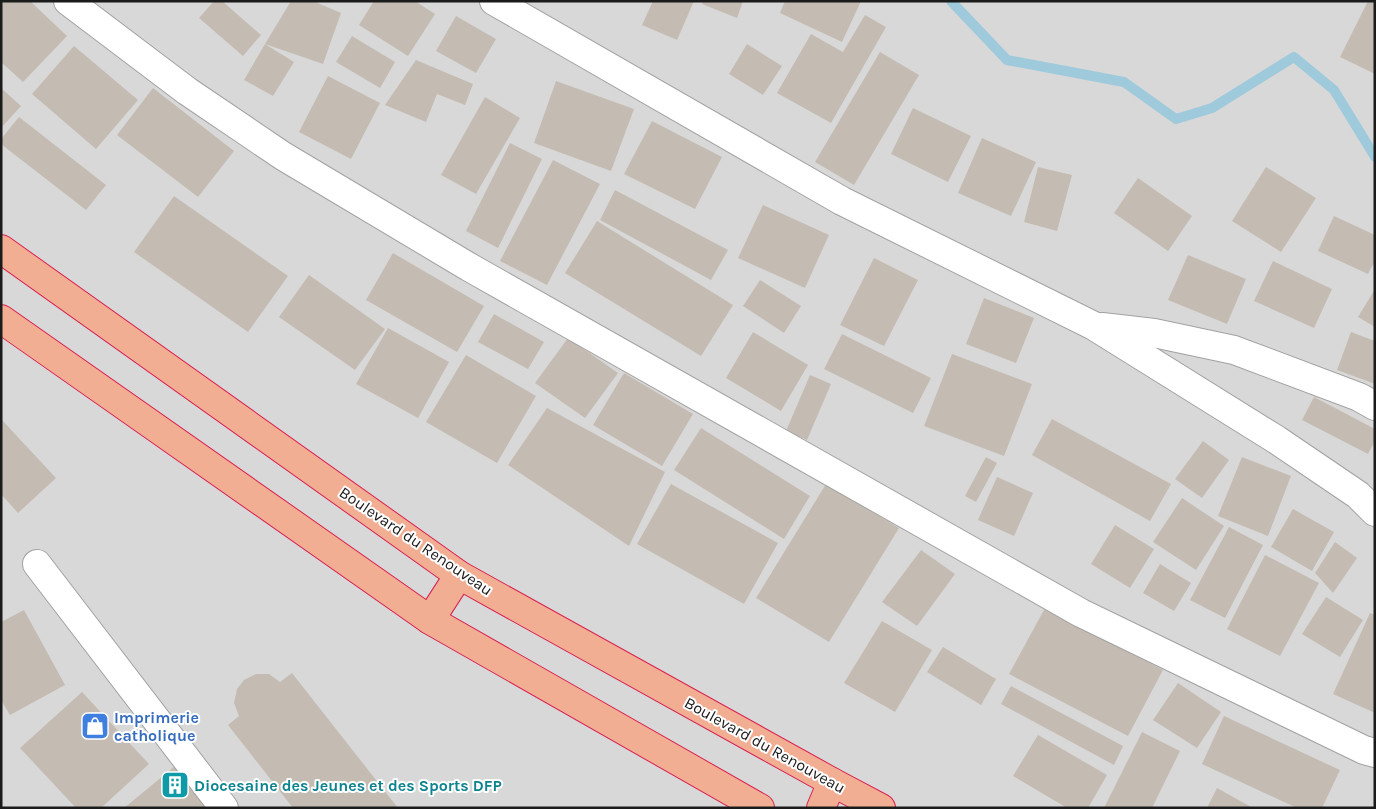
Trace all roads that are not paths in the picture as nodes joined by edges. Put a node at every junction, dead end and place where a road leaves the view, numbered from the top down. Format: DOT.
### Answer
graph roads {
  1 [pos="68,1"];
  2 [pos="494,1"];
  3 [pos="1,249"];
  4 [pos="1,319"];
  5 [pos="1094,326"];
  6 [pos="1375,406"];
  7 [pos="1375,512"];
  8 [pos="36,564"];
  9 [pos="460,574"];
  10 [pos="430,620"];
  11 [pos="1375,753"];
  12 [pos="832,782"];
  13 [pos="224,808"];
  14 [pos="760,808"];
  15 [pos="821,808"];
  16 [pos="881,808"];
  1 -- 11 [label="street"];
  2 -- 5 [label="street"];
  3 -- 9 [label="highway, Boulevard du Renouveau"];
  4 -- 10 [label="highway"];
  5 -- 6 [label="street"];
  5 -- 7 [label="street"];
  8 -- 13 [label="street"];
  9 -- 10 [label="highway"];
  9 -- 12 [label="highway, Boulevard du Renouveau"];
  10 -- 14 [label="highway"];
  12 -- 15 [label="highway"];
  12 -- 16 [label="highway, Boulevard du Renouveau"];
}
